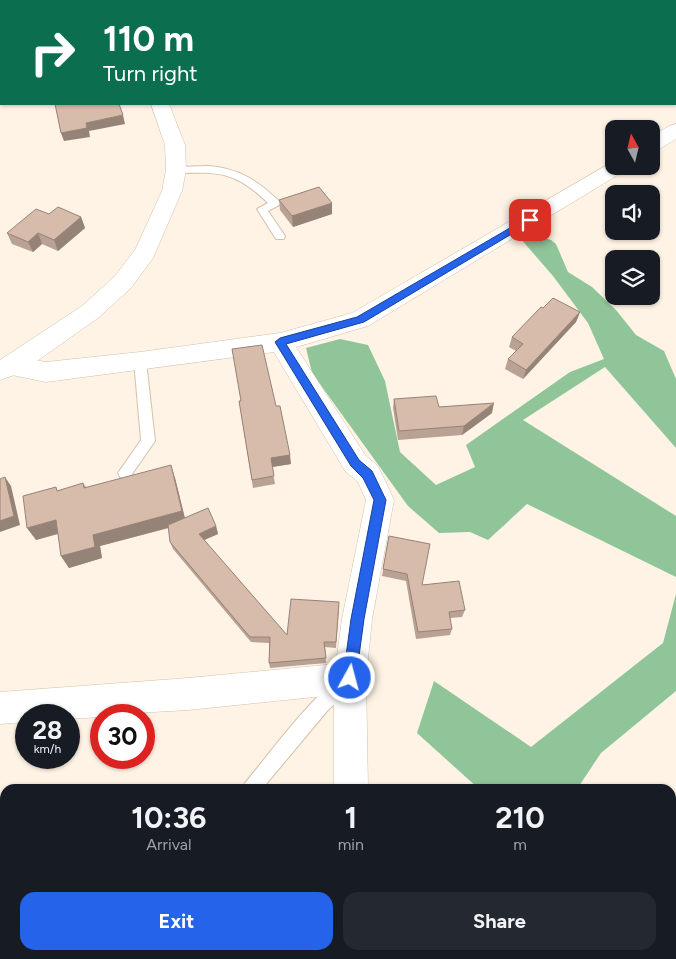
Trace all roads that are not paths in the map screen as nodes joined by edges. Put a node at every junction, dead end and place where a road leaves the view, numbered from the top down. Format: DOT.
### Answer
graph roads {
  1 [pos="160,105"];
  2 [pos="676,130"];
  3 [pos="660,140"];
  4 [pos="176,170"];
  5 [pos="605,174"];
  6 [pos="280,236"];
  7 [pos="280,342"];
  8 [pos="140,361"];
  9 [pos="5,368"];
  10 [pos="125,473"];
  11 [pos="350,678"];
  12 [pos="0,708"];
  13 [pos="255,784"];
  14 [pos="350,784"];
  1 -- 4 [label="main road"];
  2 -- 3 [label="main road"];
  4 -- 6 [label="lane"];
  4 -- 9 [label="main road"];
  5 -- 7 [label="main road"];
  7 -- 8 [label="main road"];
  7 -- 11 [label="main road"];
  8 -- 9 [label="main road"];
  8 -- 10 [label="lane"];
  11 -- 12 [label="main road"];
  11 -- 13 [label="lane"];
  11 -- 14 [label="main road"];
}
